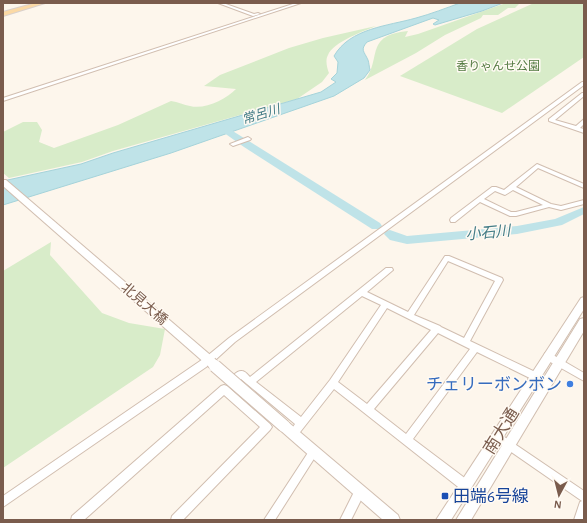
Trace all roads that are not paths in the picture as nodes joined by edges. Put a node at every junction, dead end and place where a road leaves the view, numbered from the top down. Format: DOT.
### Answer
graph roads {
  1 [pos="42,3"];
  2 [pos="220,3"];
  3 [pos="299,3"];
  4 [pos="280,9"];
  5 [pos="3,14"];
  6 [pos="584,83"];
  7 [pos="584,94"];
  8 [pos="3,100"];
  9 [pos="584,121"];
  10 [pos="576,129"];
  11 [pos="584,131"];
  12 [pos="248,139"];
  13 [pos="233,144"];
  14 [pos="3,182"];
  15 [pos="584,186"];
  16 [pos="512,187"];
  17 [pos="480,199"];
  18 [pos="584,202"];
  19 [pos="549,205"];
  20 [pos="453,220"];
  21 [pos="389,270"];
  22 [pos="362,293"];
  23 [pos="584,301"];
  24 [pos="386,304"];
  25 [pos="410,315"];
  26 [pos="584,322"];
  27 [pos="437,328"];
  28 [pos="466,342"];
  29 [pos="476,347"];
  30 [pos="548,356"];
  31 [pos="209,360"];
  32 [pos="559,362"];
  33 [pos="536,376"];
  34 [pos="584,377"];
  35 [pos="250,382"];
  36 [pos="548,382"];
  37 [pos="334,383"];
  38 [pos="224,389"];
  39 [pos="368,410"];
  40 [pos="293,427"];
  41 [pos="497,437"];
  42 [pos="406,440"];
  43 [pos="508,445"];
  44 [pos="314,451"];
  45 [pos="466,486"];
  46 [pos="360,492"];
  47 [pos="584,497"];
  48 [pos="3,502"];
  49 [pos="584,506"];
  50 [pos="76,520"];
  51 [pos="176,520"];
  52 [pos="269,520"];
  53 [pos="345,520"];
  54 [pos="393,520"];
  55 [pos="443,520"];
  56 [pos="463,520"];
  57 [pos="579,520"];
  1 -- 5 [label="main road"];
  2 -- 4 [label="street"];
  3 -- 4 [label="street"];
  4 -- 8 [label="street"];
  6 -- 31 [label="street"];
  7 -- 10 [label="street"];
  9 -- 10 [label="street"];
  10 -- 11 [label="street"];
  12 -- 13 [label="street"];
  14 -- 31 [label="street, 北見大橋"];
  15 -- 16 [label="street"];
  16 -- 17 [label="street"];
  16 -- 19 [label="street"];
  17 -- 19 [label="street"];
  17 -- 20 [label="street"];
  18 -- 19 [label="street"];
  21 -- 22 [label="street"];
  22 -- 24 [label="street"];
  22 -- 35 [label="street"];
  23 -- 30 [label="street, 南大通"];
  24 -- 25 [label="street"];
  24 -- 37 [label="street"];
  25 -- 27 [label="street"];
  25 -- 28 [label="street"];
  26 -- 32 [label="street, 南大通"];
  27 -- 28 [label="street"];
  27 -- 39 [label="street"];
  28 -- 29 [label="street"];
  29 -- 33 [label="street"];
  29 -- 42 [label="street"];
  30 -- 32 [label="street"];
  30 -- 33 [label="street, 南大通"];
  31 -- 40 [label="street, 北見大橋, bridge"];
  31 -- 48 [label="street"];
  32 -- 34 [label="street"];
  32 -- 36 [label="street, 南大通"];
  33 -- 36 [label="street"];
  33 -- 41 [label="street, 南大通"];
  35 -- 38 [label="street"];
  35 -- 40 [label="street"];
  36 -- 43 [label="street, 南大通"];
  37 -- 39 [label="street"];
  37 -- 40 [label="street"];
  38 -- 50 [label="street"];
  38 -- 51 [label="street"];
  39 -- 42 [label="street"];
  40 -- 44 [label="street, 北見大橋"];
  41 -- 43 [label="street"];
  41 -- 45 [label="street, 南大通"];
  42 -- 45 [label="street"];
  43 -- 47 [label="street"];
  43 -- 56 [label="street, 南大通"];
  44 -- 46 [label="street, 北見大橋"];
  44 -- 52 [label="street"];
  45 -- 55 [label="street, 南大通"];
  46 -- 53 [label="street"];
  46 -- 54 [label="street, 北見大橋"];
  49 -- 57 [label="street"];
}
